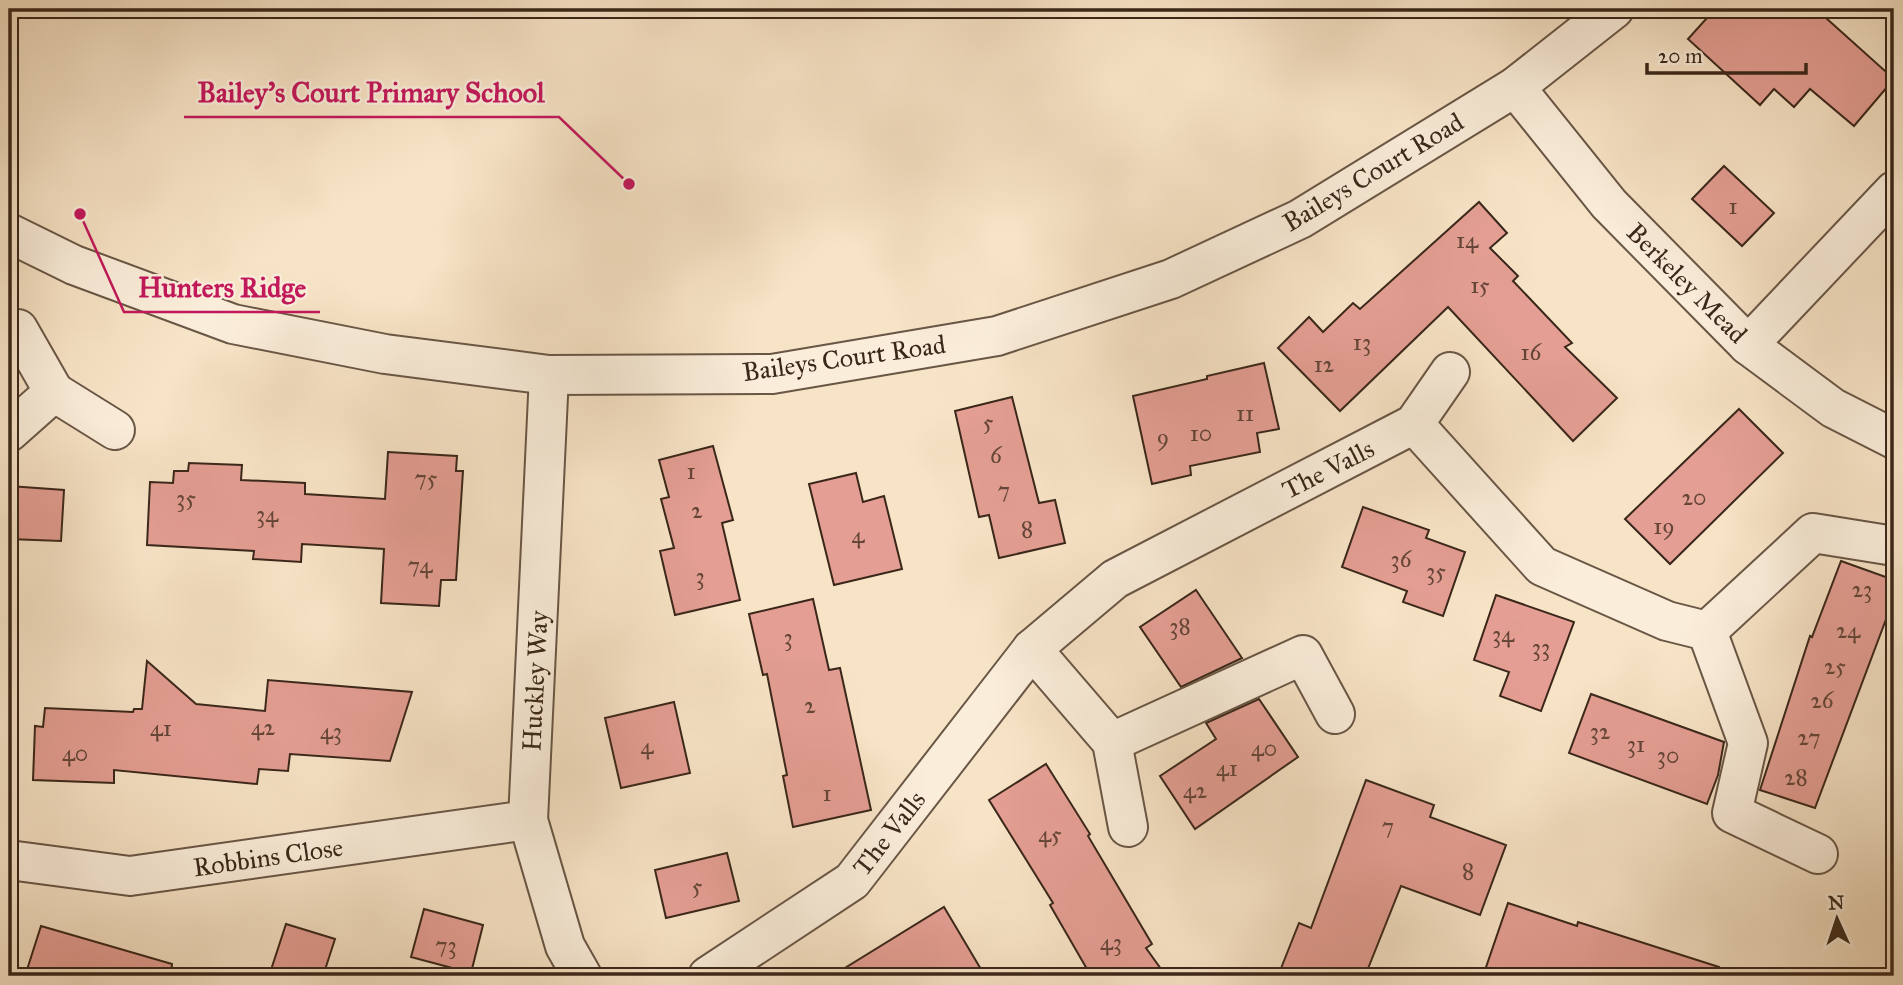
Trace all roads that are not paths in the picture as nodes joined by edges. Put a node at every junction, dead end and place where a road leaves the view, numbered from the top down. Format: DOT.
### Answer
graph roads {
  1 [pos="1614,9"];
  2 [pos="1515,87"];
  3 [pos="1894,191"];
  4 [pos="9,233"];
  5 [pos="18,329"];
  6 [pos="1748,345"];
  7 [pos="1450,372"];
  8 [pos="549,375"];
  9 [pos="54,393"];
  10 [pos="1414,424"];
  11 [pos="115,430"];
  12 [pos="9,432"];
  13 [pos="1894,439"];
  14 [pos="1894,546"];
  15 [pos="1707,631"];
  16 [pos="1032,649"];
  17 [pos="1335,714"];
  18 [pos="1112,742"];
  19 [pos="528,820"];
  20 [pos="1128,827"];
  21 [pos="1818,854"];
  22 [pos="9,860"];
  23 [pos="582,976"];
  24 [pos="708,976"];
  1 -- 2 [label="street, Baileys Court Road"];
  2 -- 6 [label="street, Berkeley Mead"];
  2 -- 8 [label="street, Baileys Court Road"];
  3 -- 6 [label="street"];
  4 -- 8 [label="street, Baileys Court Road"];
  5 -- 9 [label="street"];
  6 -- 13 [label="street, Berkeley Mead"];
  7 -- 10 [label="street, The Valls"];
  8 -- 19 [label="street, Huckley Way"];
  9 -- 11 [label="street"];
  9 -- 12 [label="street"];
  10 -- 15 [label="street"];
  10 -- 16 [label="street, The Valls"];
  14 -- 15 [label="street"];
  15 -- 21 [label="street"];
  16 -- 18 [label="street"];
  16 -- 24 [label="street, The Valls"];
  17 -- 18 [label="street"];
  18 -- 20 [label="street"];
  19 -- 22 [label="street, Robbins Close"];
  19 -- 23 [label="street, Huckley Way"];
}
